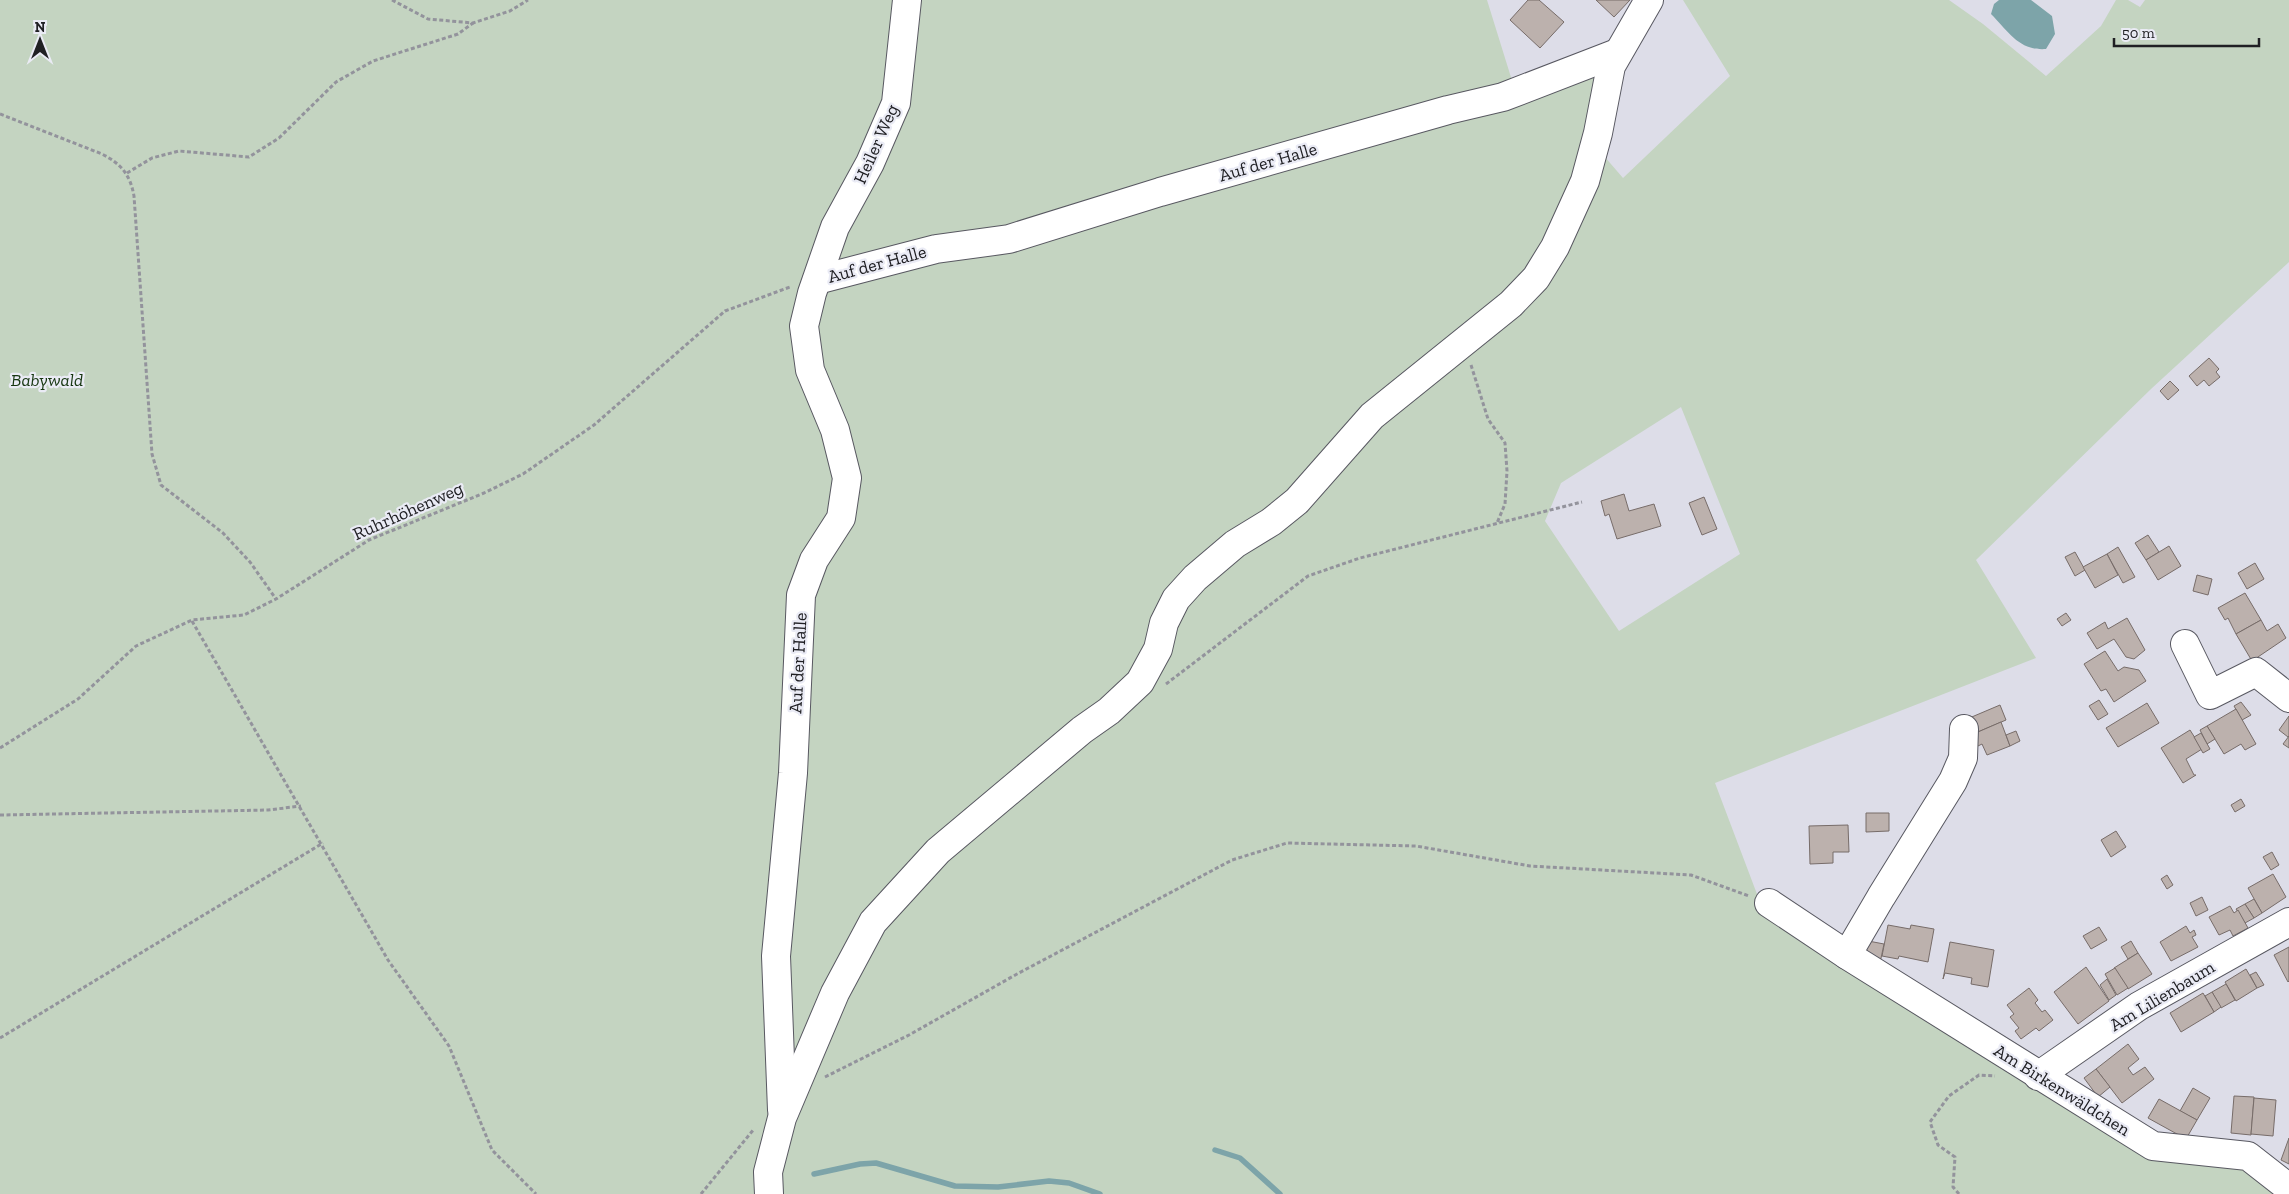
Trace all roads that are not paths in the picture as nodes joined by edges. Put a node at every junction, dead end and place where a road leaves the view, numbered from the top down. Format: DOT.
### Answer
graph roads {
  1 [pos="907,0"];
  2 [pos="1649,0"];
  3 [pos="1617,53"];
  4 [pos="817,280"];
  5 [pos="2185,644"];
  6 [pos="2289,698"];
  7 [pos="1964,729"];
  8 [pos="1769,903"];
  9 [pos="2289,922"];
  10 [pos="1847,956"];
  11 [pos="2038,1076"];
  12 [pos="771,1120"];
  13 [pos="2289,1188"];
  14 [pos="769,1194"];
  1 -- 4 [label="street, Heiler Weg"];
  2 -- 3 [label="street, Auf der Halle"];
  3 -- 4 [label="street, Auf der Halle"];
  3 -- 12 [label="street, Auf der Halle"];
  4 -- 12 [label="street, Auf der Halle"];
  5 -- 6 [label="street"];
  7 -- 10 [label="street"];
  8 -- 10 [label="street, Am Birkenwäldchen"];
  9 -- 11 [label="street, Am Lilienbaum"];
  10 -- 11 [label="street, Am Birkenwäldchen"];
  11 -- 13 [label="street, Am Birkenwäldchen"];
  12 -- 14 [label="street, Auf der Halle"];
}
